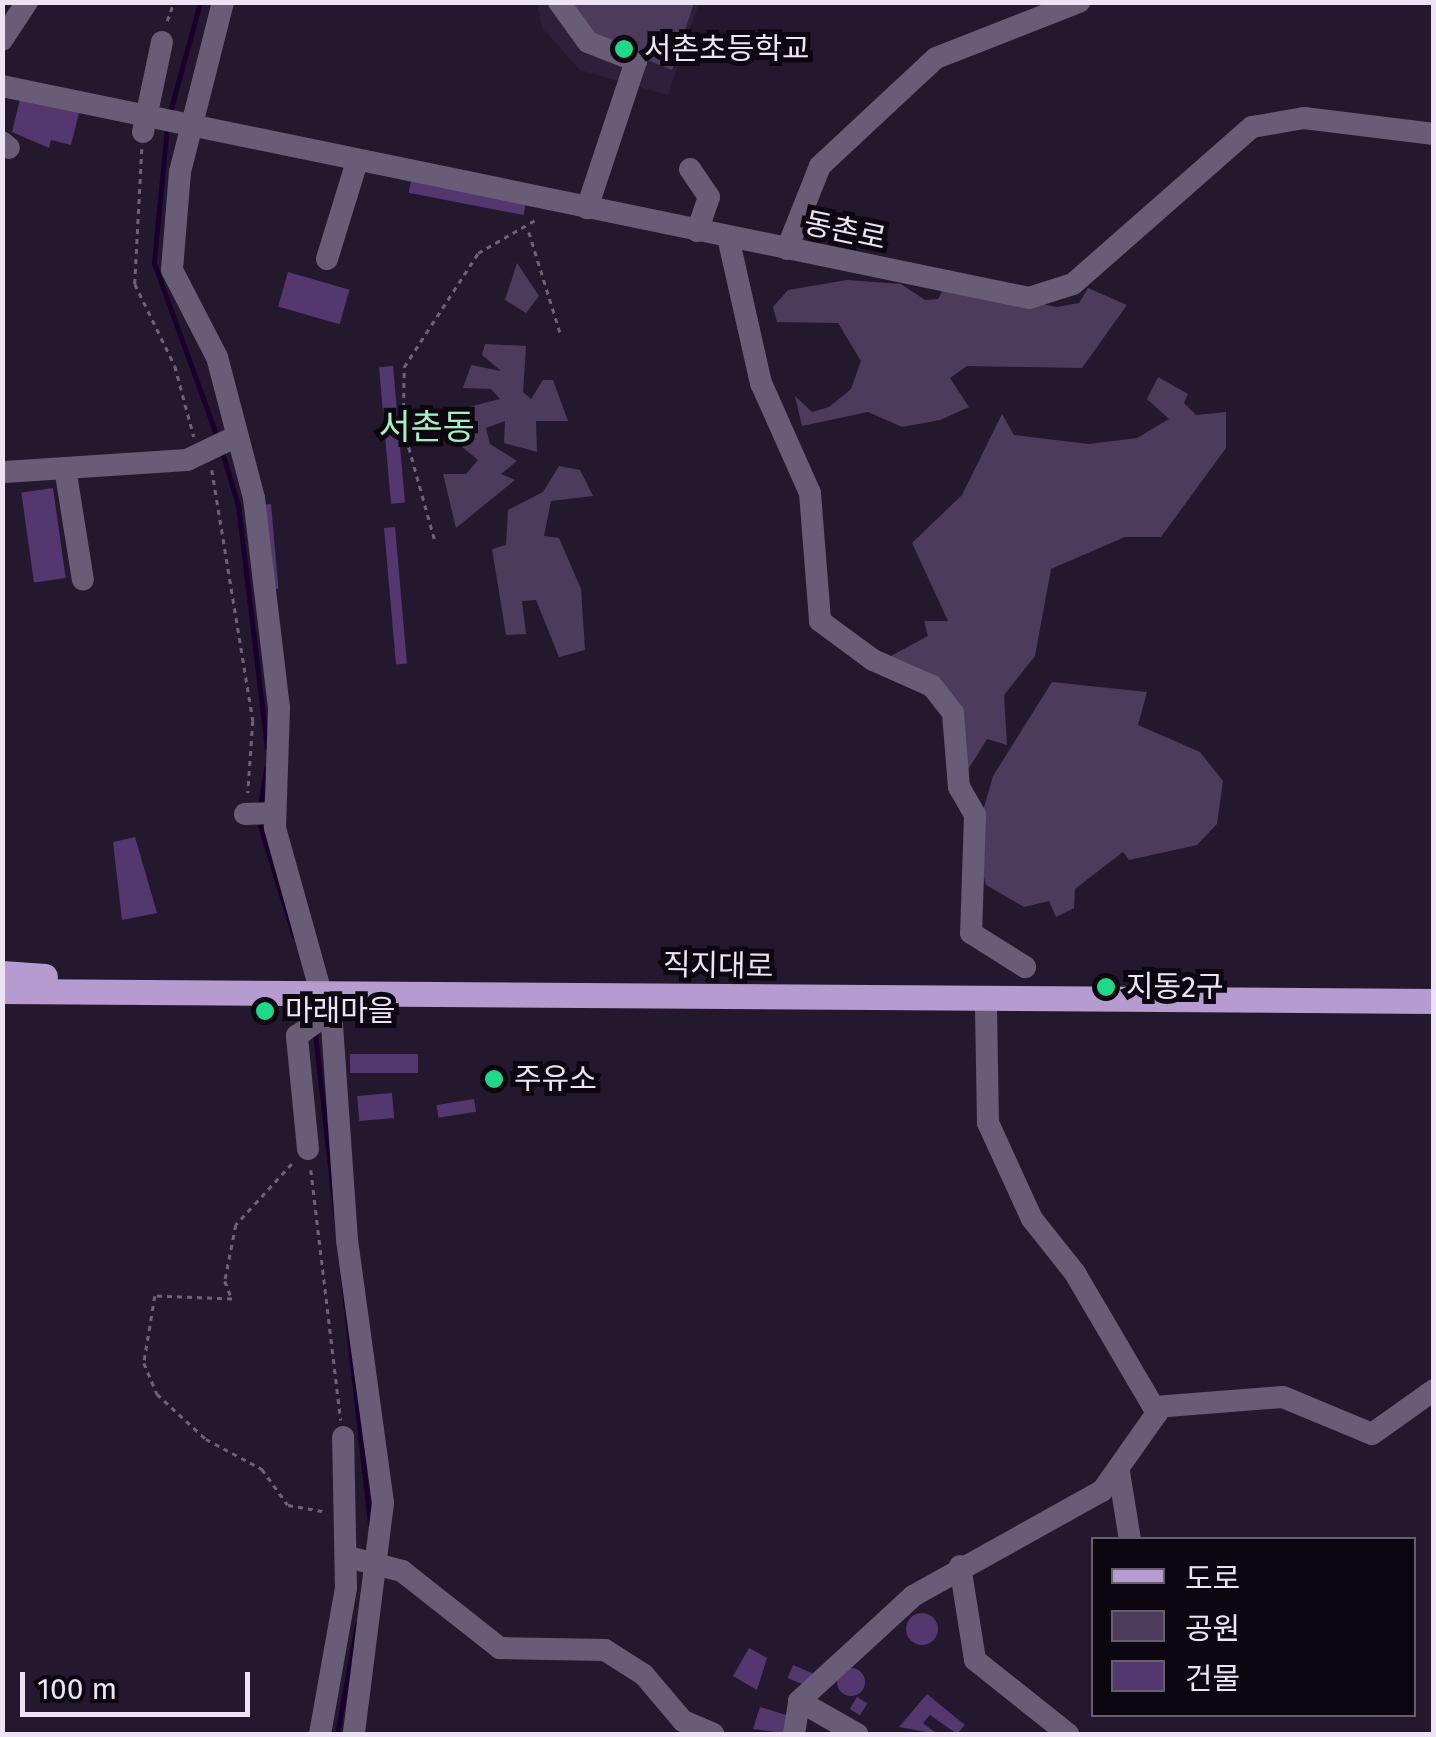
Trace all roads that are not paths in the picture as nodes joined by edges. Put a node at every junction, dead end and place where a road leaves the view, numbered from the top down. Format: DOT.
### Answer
graph roads {
  1 [pos="27,2"];
  2 [pos="223,2"];
  3 [pos="559,2"];
  4 [pos="1078,2"];
  5 [pos="2,40"];
  6 [pos="162,42"];
  7 [pos="2,86"];
  8 [pos="190,120"];
  9 [pos="145,123"];
  10 [pos="1432,131"];
  11 [pos="356,165"];
  12 [pos="690,168"];
  13 [pos="587,208"];
  14 [pos="697,230"];
  15 [pos="728,237"];
  16 [pos="786,249"];
  17 [pos="328,259"];
  18 [pos="237,436"];
  19 [pos="65,468"];
  20 [pos="4,472"];
  21 [pos="83,580"];
  22 [pos="274,813"];
  23 [pos="244,814"];
  24 [pos="1025,967"];
  25 [pos="2,973"];
  26 [pos="2,991"];
  27 [pos="97,992"];
  28 [pos="1434,1000"];
  29 [pos="326,1002"];
  30 [pos="986,1003"];
  31 [pos="308,1149"];
  32 [pos="1434,1390"];
  33 [pos="1155,1407"];
  34 [pos="343,1437"];
  35 [pos="1119,1472"];
  36 [pos="1130,1537"];
  37 [pos="348,1557"];
  38 [pos="375,1565"];
  39 [pos="960,1566"];
  40 [pos="799,1702"];
  41 [pos="320,1734"];
  42 [pos="354,1734"];
  43 [pos="713,1734"];
  44 [pos="794,1734"];
  45 [pos="857,1734"];
  46 [pos="1068,1734"];
  1 -- 5 [label="street"];
  2 -- 8 [label="street"];
  3 -- 13 [label="street"];
  4 -- 16 [label="street"];
  6 -- 9 [label="street"];
  7 -- 9 [label="street"];
  8 -- 9 [label="street, 동촌로"];
  8 -- 11 [label="street, 동촌로"];
  8 -- 18 [label="street"];
  10 -- 16 [label="street, 동촌로"];
  11 -- 13 [label="street, 동촌로"];
  11 -- 17 [label="street"];
  12 -- 14 [label="street"];
  13 -- 14 [label="street, 동촌로"];
  14 -- 15 [label="street, 동촌로"];
  15 -- 16 [label="street, 동촌로"];
  15 -- 24 [label="street"];
  18 -- 19 [label="street"];
  18 -- 22 [label="street"];
  19 -- 20 [label="street"];
  19 -- 21 [label="street"];
  22 -- 23 [label="street"];
  22 -- 29 [label="street"];
  25 -- 27 [label="main road"];
  26 -- 27 [label="main road, 직지대로"];
  27 -- 29 [label="main road, 직지대로"];
  28 -- 30 [label="main road, 직지대로"];
  29 -- 30 [label="main road, 직지대로"];
  29 -- 31 [label="street"];
  29 -- 38 [label="street"];
  30 -- 33 [label="street"];
  32 -- 33 [label="street"];
  33 -- 35 [label="street"];
  34 -- 37 [label="street"];
  35 -- 36 [label="street"];
  35 -- 39 [label="street"];
  37 -- 38 [label="street"];
  37 -- 41 [label="street"];
  38 -- 42 [label="street"];
  38 -- 43 [label="street"];
  39 -- 40 [label="street"];
  39 -- 46 [label="street"];
  40 -- 44 [label="street"];
  40 -- 45 [label="street"];
}
